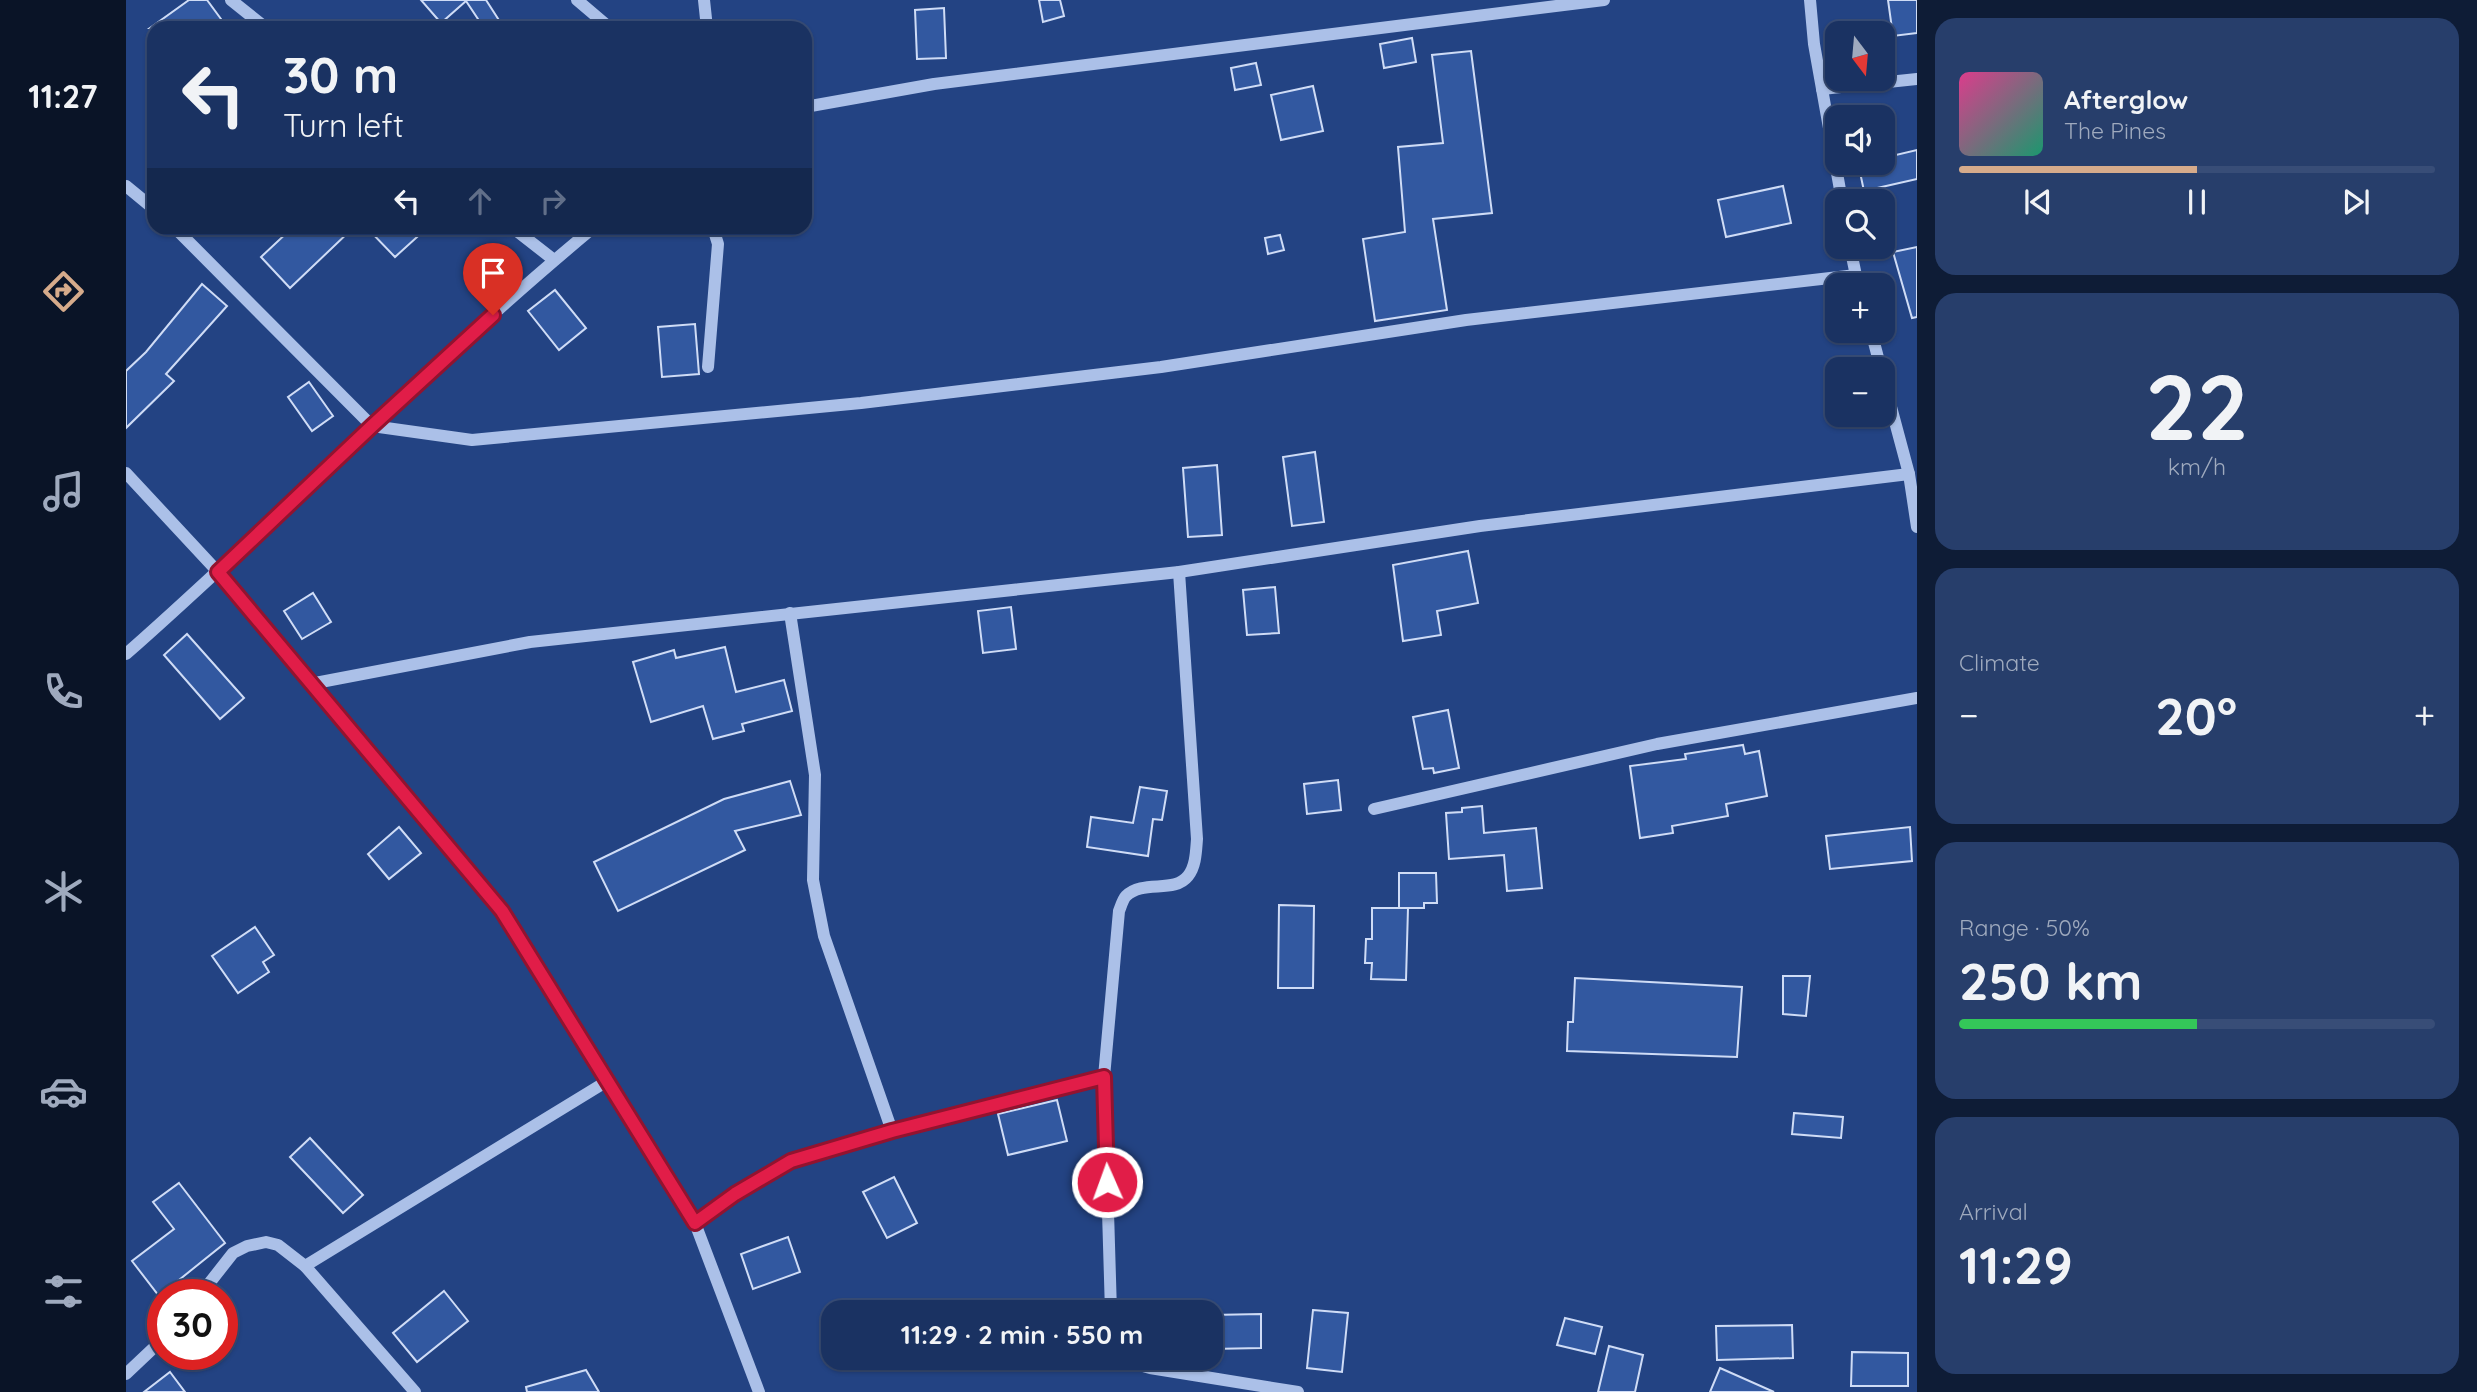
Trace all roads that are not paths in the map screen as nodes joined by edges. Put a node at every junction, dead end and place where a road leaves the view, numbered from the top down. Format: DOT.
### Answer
graph roads {
  1 [pos="231,0"];
  2 [pos="577,0"];
  3 [pos="704,0"];
  4 [pos="1604,0"];
  5 [pos="1810,0"];
  6 [pos="257,21"];
  7 [pos="602,21"];
  8 [pos="706,21"];
  9 [pos="1917,79"];
  10 [pos="1822,89"];
  11 [pos="812,106"];
  12 [pos="126,186"];
  13 [pos="1840,189"];
  14 [pos="147,203"];
  15 [pos="182,235"];
  16 [pos="522,235"];
  17 [pos="584,235"];
  18 [pos="715,235"];
  19 [pos="554,260"];
  20 [pos="1825,283"];
  21 [pos="708,367"];
  22 [pos="1895,422"];
  23 [pos="372,426"];
  24 [pos="126,473"];
  25 [pos="1909,474"];
  26 [pos="1915,501"];
  27 [pos="1917,527"];
  28 [pos="218,572"];
  29 [pos="1179,572"];
  30 [pos="790,613"];
  31 [pos="126,654"];
  32 [pos="310,684"];
  33 [pos="1917,698"];
  34 [pos="1374,809"];
  35 [pos="1104,1077"];
  36 [pos="609,1080"];
  37 [pos="892,1131"];
  38 [pos="695,1223"];
  39 [pos="306,1266"];
  40 [pos="213,1279"];
  41 [pos="1111,1300"];
  42 [pos="147,1354"];
  43 [pos="1162,1370"];
  44 [pos="126,1374"];
  45 [pos="415,1392"];
  46 [pos="760,1392"];
  47 [pos="1298,1392"];
  1 -- 6 [label="street"];
  2 -- 7 [label="street"];
  3 -- 8 [label="street"];
  4 -- 11 [label="street"];
  5 -- 10 [label="street"];
  9 -- 10 [label="street"];
  10 -- 13 [label="street"];
  12 -- 14 [label="street"];
  15 -- 23 [label="street"];
  16 -- 19 [label="street"];
  17 -- 19 [label="street"];
  18 -- 21 [label="street"];
  19 -- 23 [label="street"];
  20 -- 23 [label="street"];
  22 -- 25 [label="street"];
  23 -- 28 [label="street"];
  24 -- 28 [label="street"];
  25 -- 26 [label="street"];
  25 -- 29 [label="street"];
  26 -- 27 [label="street"];
  28 -- 31 [label="street"];
  28 -- 32 [label="street"];
  29 -- 30 [label="street"];
  29 -- 35 [label="street"];
  30 -- 32 [label="street"];
  30 -- 37 [label="street"];
  32 -- 36 [label="street"];
  33 -- 34 [label="street"];
  35 -- 37 [label="street"];
  35 -- 41 [label="street"];
  36 -- 38 [label="street"];
  36 -- 39 [label="street"];
  37 -- 38 [label="street"];
  38 -- 46 [label="street"];
  39 -- 40 [label="street"];
  39 -- 45 [label="street"];
  42 -- 44 [label="street"];
  43 -- 47 [label="street"];
}
